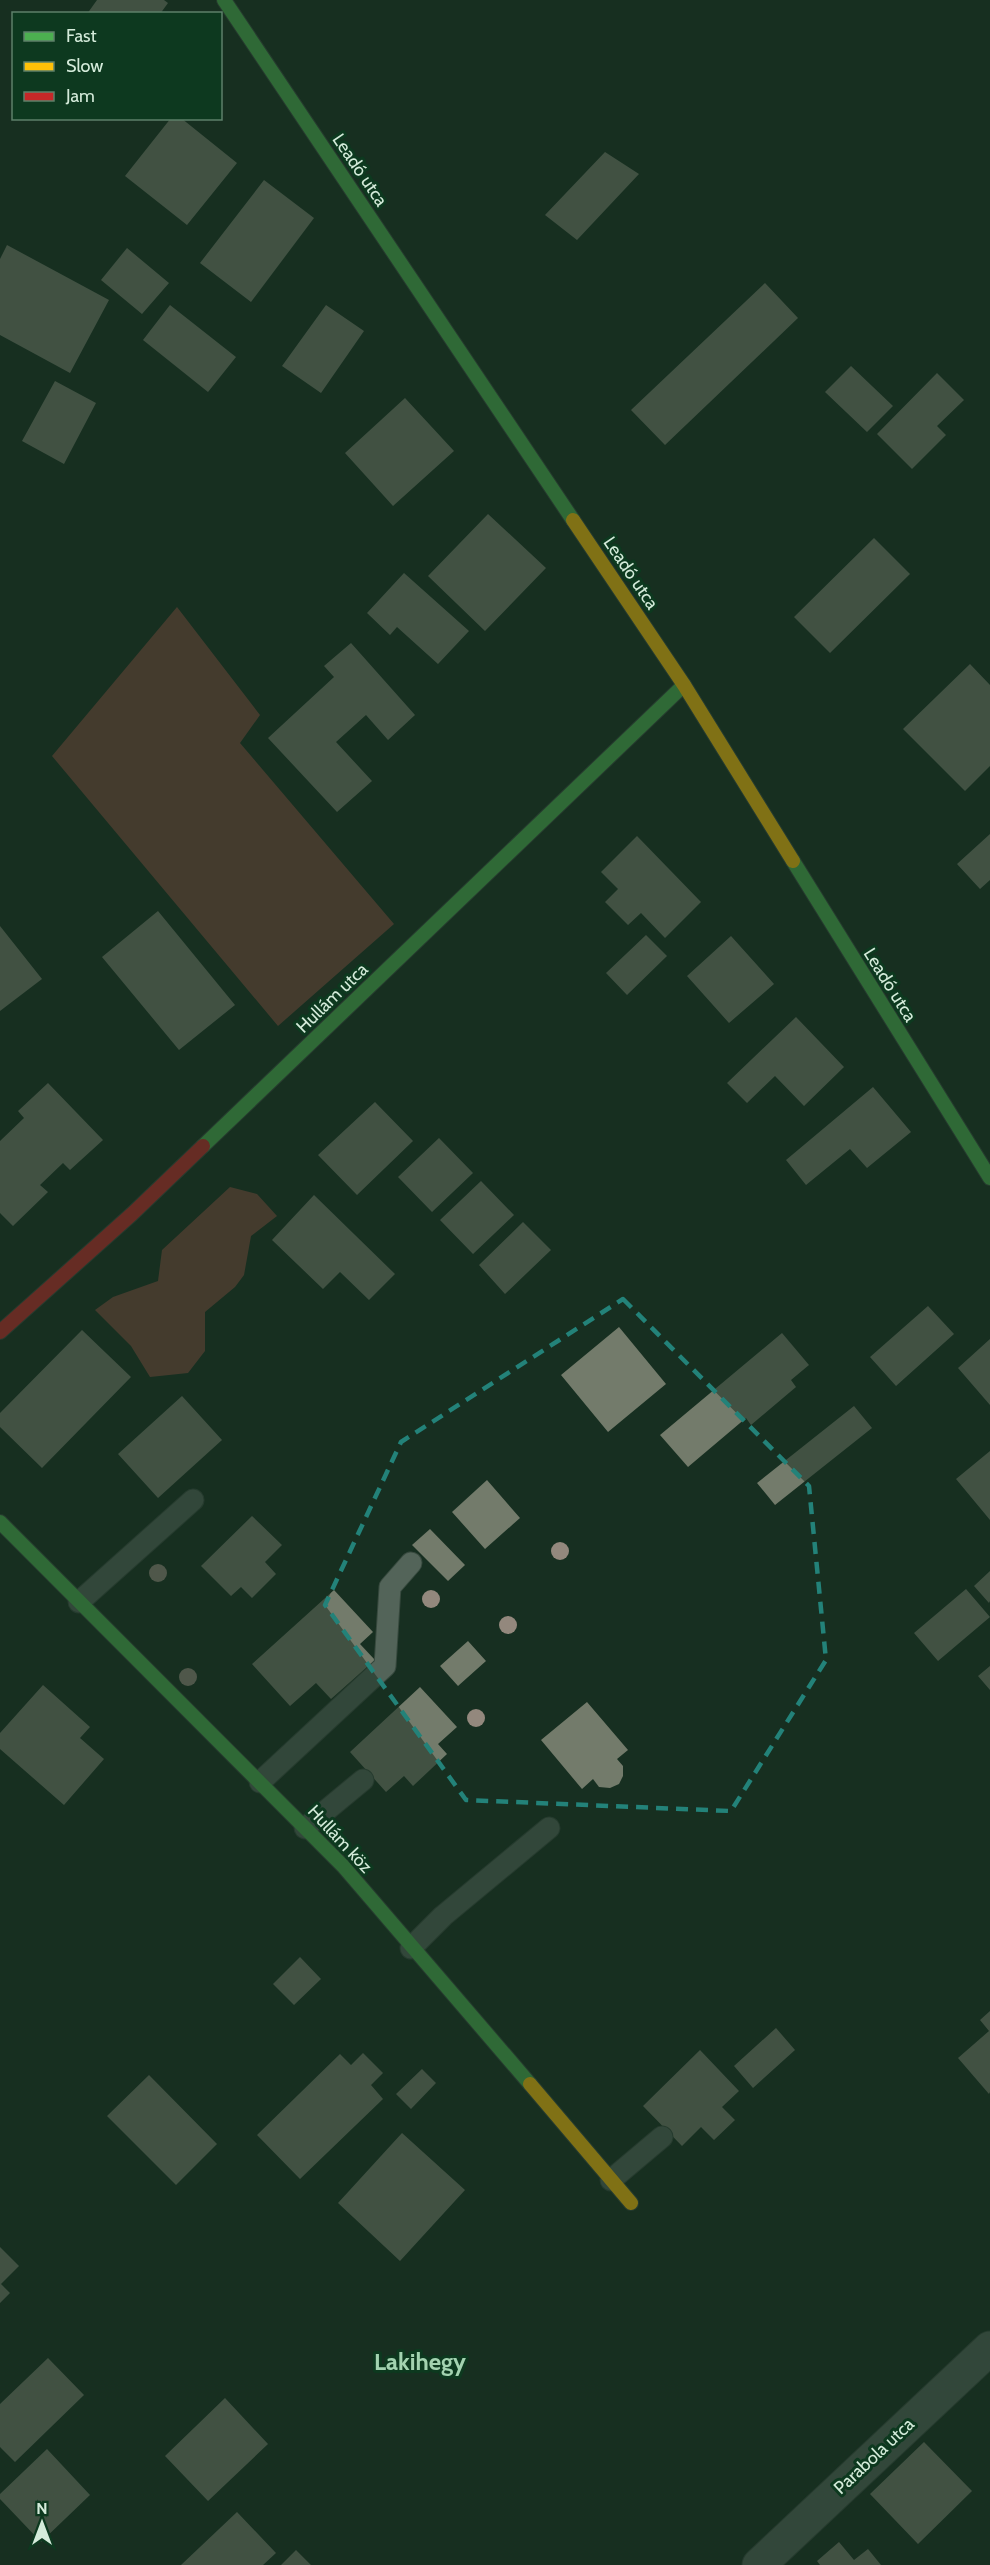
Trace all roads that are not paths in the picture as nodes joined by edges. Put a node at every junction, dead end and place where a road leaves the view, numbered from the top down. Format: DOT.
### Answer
graph roads {
  1 [pos="224,0"];
  2 [pos="684,685"];
  3 [pos="990,1178"];
  4 [pos="0,1332"];
  5 [pos="193,1500"];
  6 [pos="0,1522"];
  7 [pos="411,1563"];
  8 [pos="80,1602"];
  9 [pos="363,1780"];
  10 [pos="260,1782"];
  11 [pos="305,1828"];
  12 [pos="549,1828"];
  13 [pos="411,1948"];
  14 [pos="662,2137"];
  15 [pos="611,2180"];
  16 [pos="631,2203"];
  17 [pos="990,2348"];
  18 [pos="759,2565"];
  1 -- 2 [label="street, Leadó utca"];
  2 -- 3 [label="street, Leadó utca"];
  2 -- 4 [label="street, Hullám utca"];
  5 -- 8 [label="lane"];
  6 -- 8 [label="street, Hullám köz"];
  7 -- 10 [label="lane"];
  8 -- 10 [label="street, Hullám köz"];
  9 -- 11 [label="lane"];
  10 -- 11 [label="street, Hullám köz"];
  11 -- 13 [label="street, Hullám köz"];
  12 -- 13 [label="lane"];
  13 -- 15 [label="street, Hullám köz"];
  14 -- 15 [label="lane"];
  15 -- 16 [label="street, Hullám köz"];
  17 -- 18 [label="street, Parabola utca"];
}
